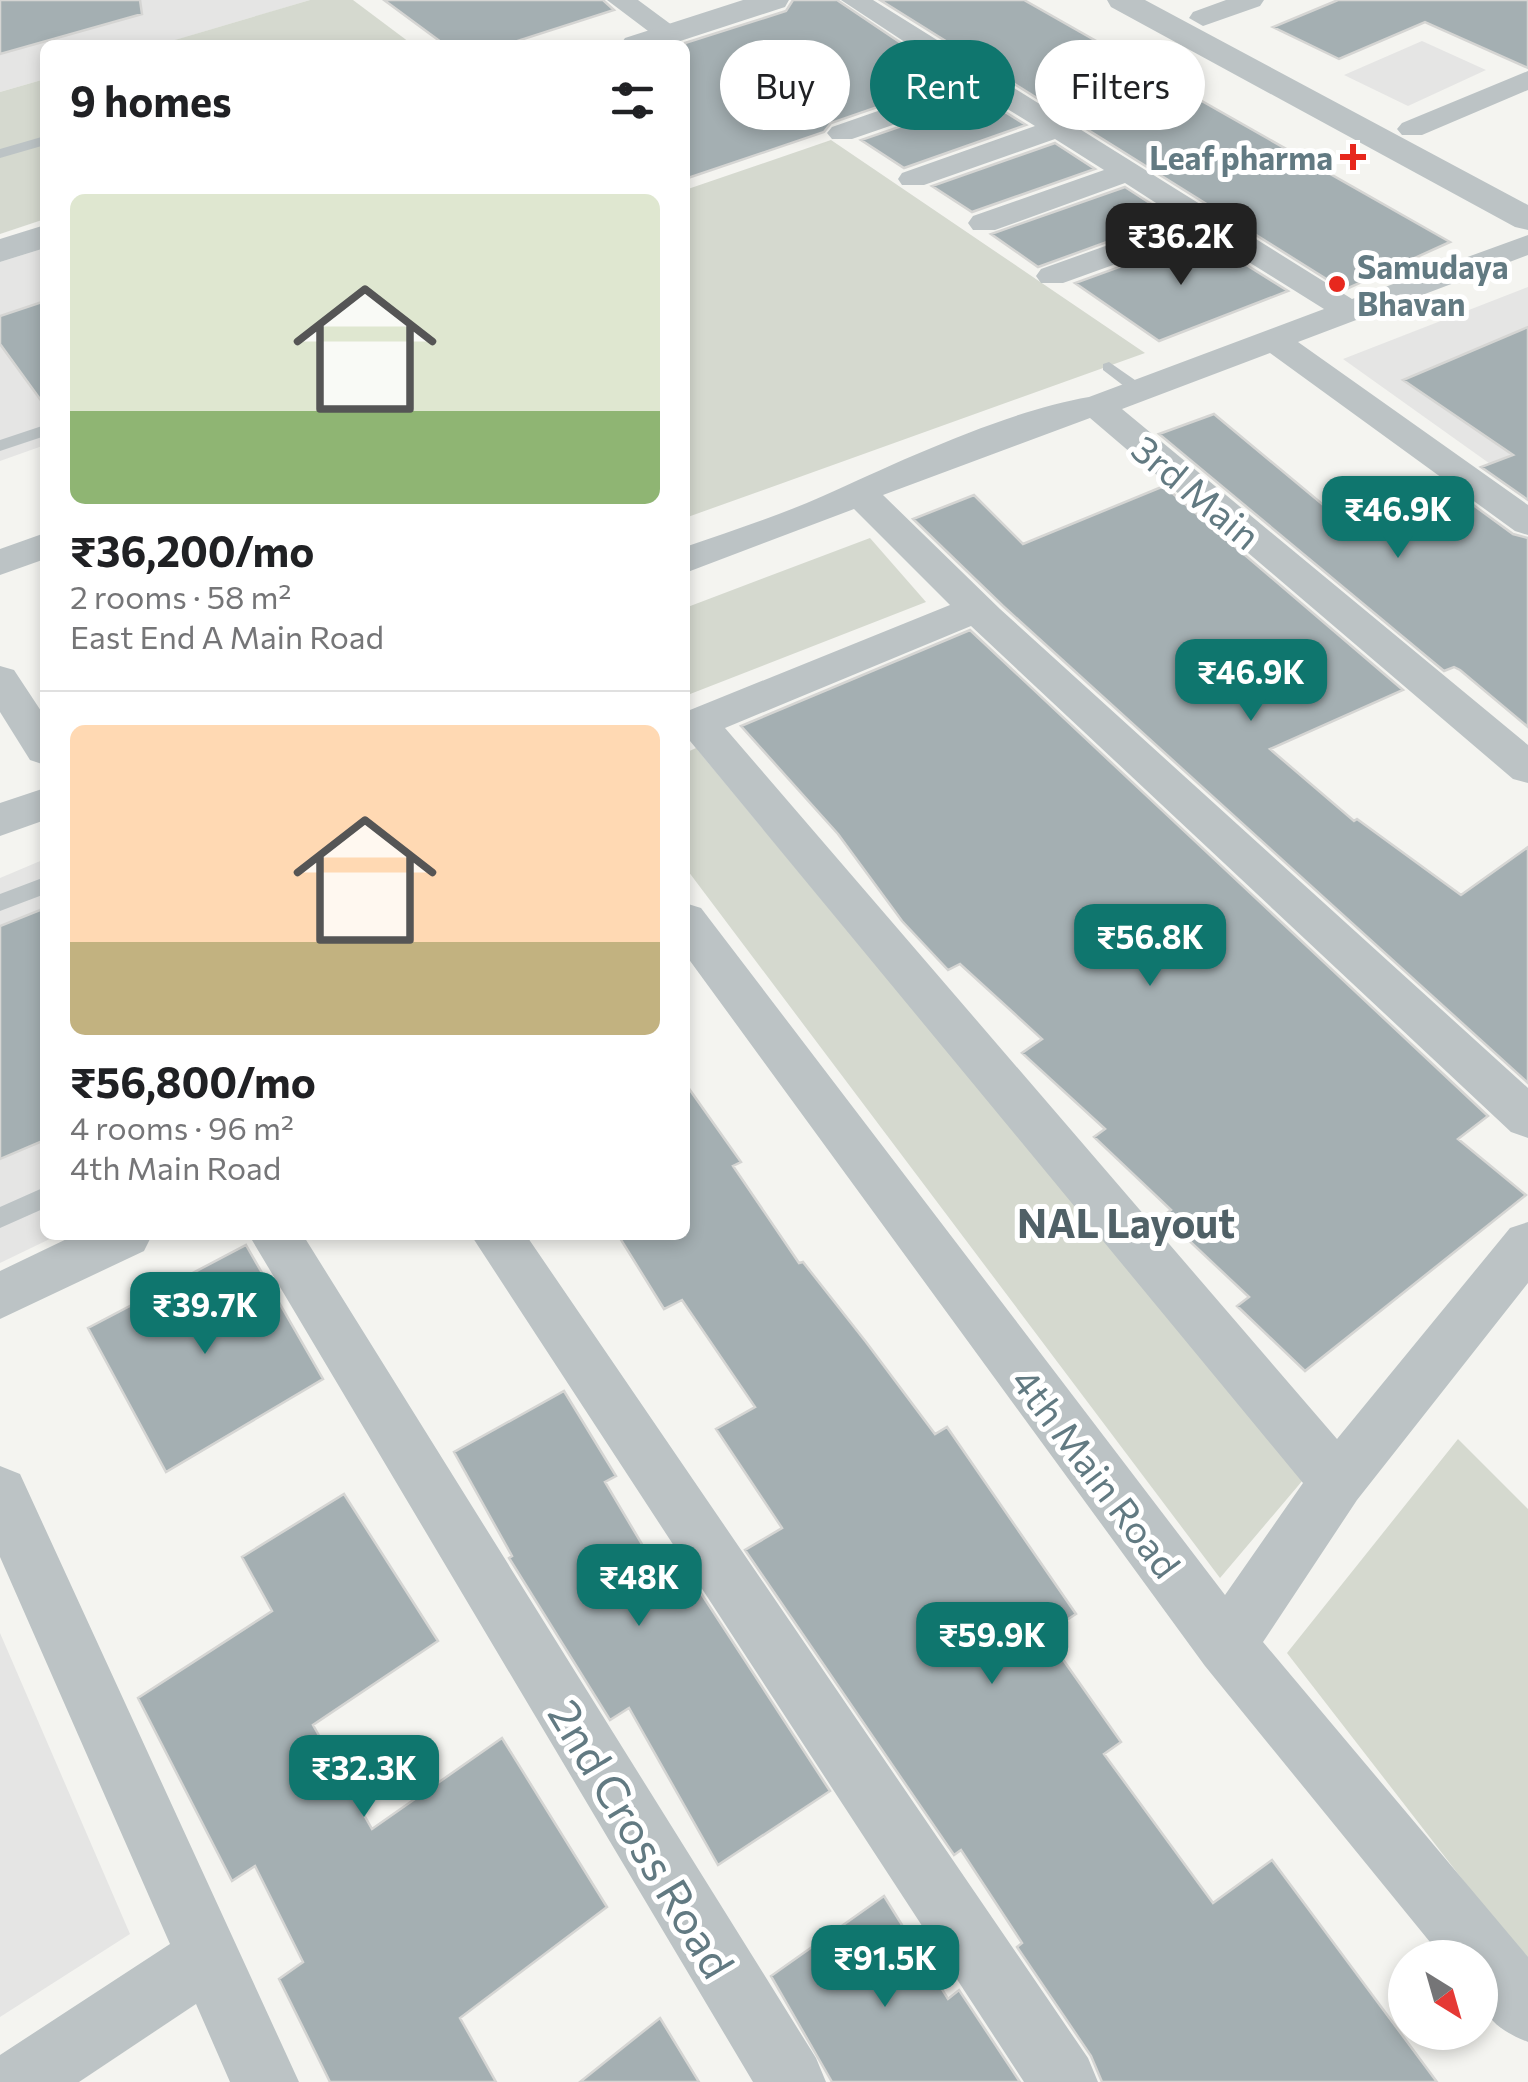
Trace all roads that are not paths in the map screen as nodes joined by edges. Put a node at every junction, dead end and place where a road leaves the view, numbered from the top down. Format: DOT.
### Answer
graph roads {
  1 [pos="620,0"];
  2 [pos="774,0"];
  3 [pos="854,0"];
  4 [pos="1122,0"];
  5 [pos="1169,0"];
  6 [pos="1251,0"];
  7 [pos="1203,18"];
  8 [pos="670,34"];
  9 [pos="651,40"];
  10 [pos="918,40"];
  11 [pos="1528,80"];
  12 [pos="870,123"];
  13 [pos="1412,129"];
  14 [pos="1051,130"];
  15 [pos="1060,130"];
  16 [pos="842,133"];
  17 [pos="40,142"];
  18 [pos="0,154"];
  19 [pos="1127,172"];
  20 [pos="913,180"];
  21 [pos="1528,191"];
  22 [pos="1528,219"];
  23 [pos="1206,221"];
  24 [pos="984,223"];
  25 [pos="40,238"];
  26 [pos="1528,244"];
  27 [pos="0,251"];
  28 [pos="1052,276"];
  29 [pos="1349,311"];
  30 [pos="1274,340"];
  31 [pos="1110,366"];
  32 [pos="1139,390"];
  33 [pos="1097,406"];
  34 [pos="40,432"];
  35 [pos="0,446"];
  36 [pos="858,492"];
  37 [pos="1528,523"];
  38 [pos="690,546"];
  39 [pos="40,547"];
  40 [pos="690,559"];
  41 [pos="0,563"];
  42 [pos="976,609"];
  43 [pos="0,680"];
  44 [pos="692,725"];
  45 [pos="40,742"];
  46 [pos="1528,768"];
  47 [pos="40,792"];
  48 [pos="40,805"];
  49 [pos="0,808"];
  50 [pos="0,820"];
  51 [pos="40,887"];
  52 [pos="0,903"];
  53 [pos="690,927"];
  54 [pos="1528,1118"];
  55 [pos="40,1199"];
  56 [pos="0,1218"];
  57 [pos="116,1240"];
  58 [pos="278,1240"];
  59 [pos="500,1240"];
  60 [pos="1528,1244"];
  61 [pos="0,1296"];
  62 [pos="1337,1481"];
  63 [pos="0,1493"];
  64 [pos="1226,1645"];
  65 [pos="209,1957"];
  66 [pos="1528,2010"];
  67 [pos="20,2082"];
  68 [pos="265,2082"];
  69 [pos="792,2082"];
  70 [pos="1064,2082"];
  1 -- 8 [label="street"];
  2 -- 8 [label="street"];
  3 -- 10 [label="street"];
  4 -- 22 [label="street"];
  5 -- 7 [label="street"];
  6 -- 7 [label="street"];
  7 -- 13 [label="street"];
  8 -- 9 [label="street"];
  11 -- 13 [label="street"];
  12 -- 16 [label="street"];
  13 -- 21 [label="street"];
  14 -- 20 [label="street"];
  15 -- 19 [label="street"];
  17 -- 18 [label="lane"];
  19 -- 23 [label="street"];
  19 -- 24 [label="street"];
  23 -- 28 [label="street"];
  23 -- 29 [label="street"];
  25 -- 27 [label="street"];
  26 -- 29 [label="street"];
  29 -- 30 [label="street"];
  30 -- 32 [label="street"];
  30 -- 37 [label="street"];
  31 -- 32 [label="lane"];
  32 -- 33 [label="street"];
  33 -- 36 [label="street"];
  33 -- 46 [label="street, 3rd Main"];
  34 -- 35 [label="lane"];
  36 -- 38 [label="street"];
  36 -- 40 [label="street"];
  36 -- 42 [label="street"];
  39 -- 41 [label="street"];
  42 -- 44 [label="street"];
  42 -- 54 [label="street"];
  43 -- 45 [label="street"];
  44 -- 62 [label="street"];
  47 -- 49 [label="street"];
  48 -- 50 [label="street"];
  51 -- 52 [label="lane"];
  53 -- 64 [label="street, 4th Main Road"];
  55 -- 56 [label="lane"];
  57 -- 61 [label="street"];
  58 -- 69 [label="street, 2nd Cross Road"];
  59 -- 70 [label="street"];
  60 -- 62 [label="street"];
  62 -- 64 [label="street"];
  63 -- 65 [label="street"];
  64 -- 66 [label="street, 4th Main Road"];
  65 -- 67 [label="street"];
  65 -- 68 [label="street"];
}
